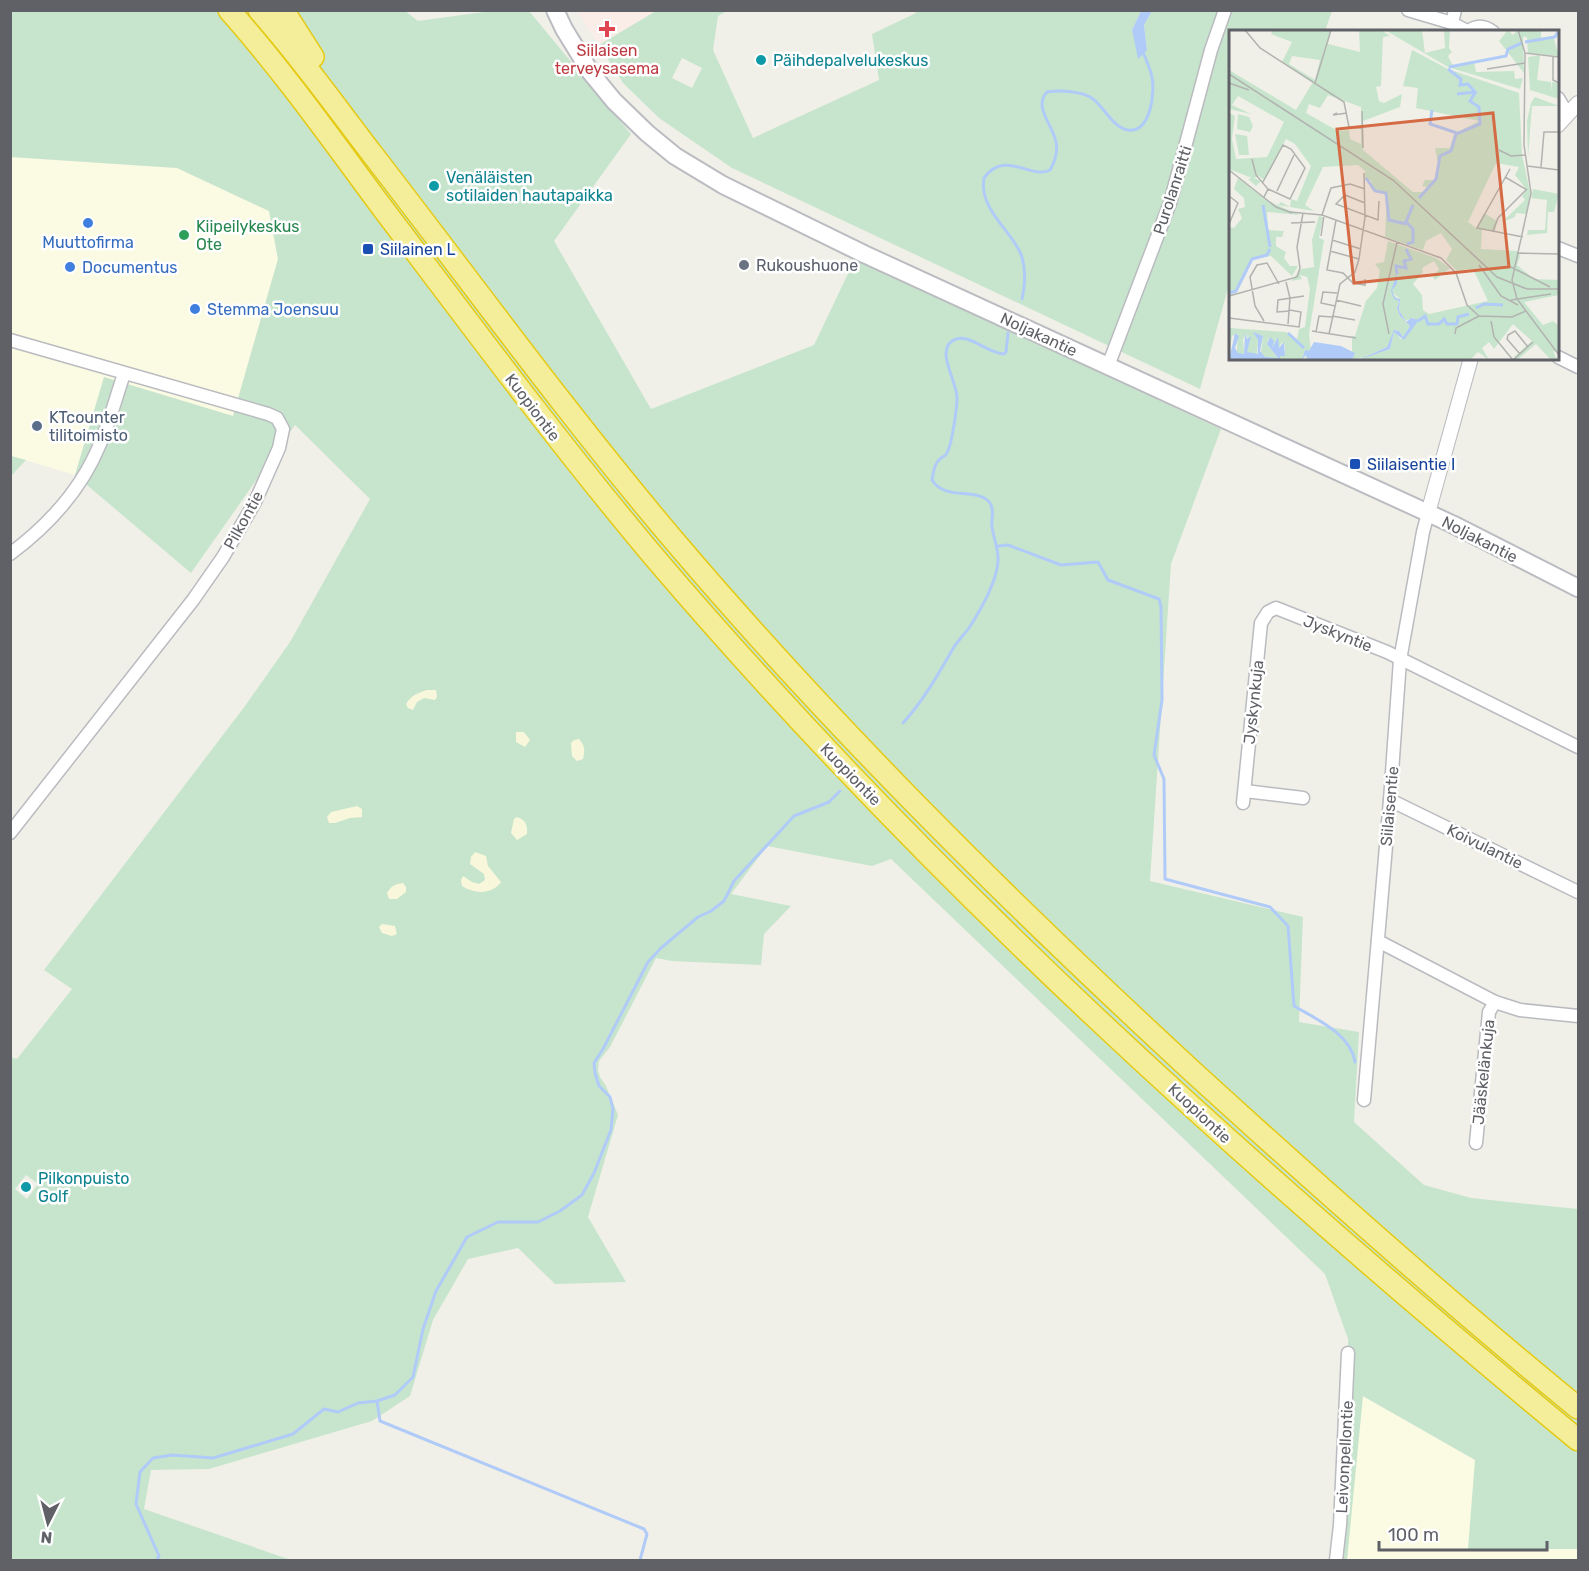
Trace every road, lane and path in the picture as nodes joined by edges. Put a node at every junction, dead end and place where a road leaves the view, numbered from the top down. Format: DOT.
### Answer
graph roads {
  1 [pos="229,10"];
  2 [pos="260,10"];
  3 [pos="283,10"];
  4 [pos="555,10"];
  5 [pos="1225,10"];
  6 [pos="1408,10"];
  7 [pos="1454,17"];
  8 [pos="1466,30"];
  9 [pos="1470,30"];
  10 [pos="1491,30"];
  11 [pos="328,96"];
  12 [pos="1559,101"];
  13 [pos="1578,103"];
  14 [pos="1567,113"];
  15 [pos="1559,123"];
  16 [pos="1559,249"];
  17 [pos="1578,256"];
  18 [pos="10,340"];
  19 [pos="1559,358"];
  20 [pos="1470,360"];
  21 [pos="1108,366"];
  22 [pos="1578,367"];
  23 [pos="123,374"];
  24 [pos="1428,513"];
  25 [pos="10,554"];
  26 [pos="1578,588"];
  27 [pos="1276,608"];
  28 [pos="1400,660"];
  29 [pos="1578,747"];
  30 [pos="1303,798"];
  31 [pos="1390,800"];
  32 [pos="10,833"];
  33 [pos="1578,892"];
  34 [pos="1378,941"];
  35 [pos="1495,1002"];
  36 [pos="1578,1016"];
  37 [pos="1364,1100"];
  38 [pos="1476,1143"];
  39 [pos="1348,1353"];
  40 [pos="1578,1408"];
  41 [pos="1578,1440"];
  42 [pos="1339,1560"];
  1 -- 41 [label="highway, Kuopiontie"];
  2 -- 11 [label="highway, Kuopiontie"];
  3 -- 11 [label="highway"];
  4 -- 21 [label="main road, Noljakantie"];
  5 -- 21 [label="street, Purolanraitti"];
  6 -- 7 [label="street"];
  7 -- 8 [label="street"];
  9 -- 10 [label="street"];
  11 -- 40 [label="highway, Kuopiontie"];
  12 -- 14 [label="street"];
  13 -- 14 [label="street"];
  14 -- 15 [label="street"];
  16 -- 17 [label="street"];
  18 -- 23 [label="street, Pilkontie"];
  19 -- 22 [label="street"];
  20 -- 24 [label="street"];
  21 -- 24 [label="main road, Noljakantie"];
  23 -- 25 [label="street"];
  23 -- 32 [label="street, Pilkontie"];
  24 -- 26 [label="main road, Noljakantie"];
  24 -- 28 [label="street, Siilaisentie"];
  27 -- 28 [label="street, Jyskyntie"];
  27 -- 30 [label="street, Jyskynkuja"];
  28 -- 29 [label="street"];
  28 -- 31 [label="street, Siilaisentie"];
  31 -- 33 [label="street, Koivulantie"];
  31 -- 34 [label="street, Siilaisentie"];
  34 -- 35 [label="street"];
  34 -- 37 [label="street, Siilaisentie"];
  35 -- 36 [label="street"];
  35 -- 38 [label="street, Jääskelänkuja"];
  39 -- 42 [label="street, Leivonpellontie"];
}
